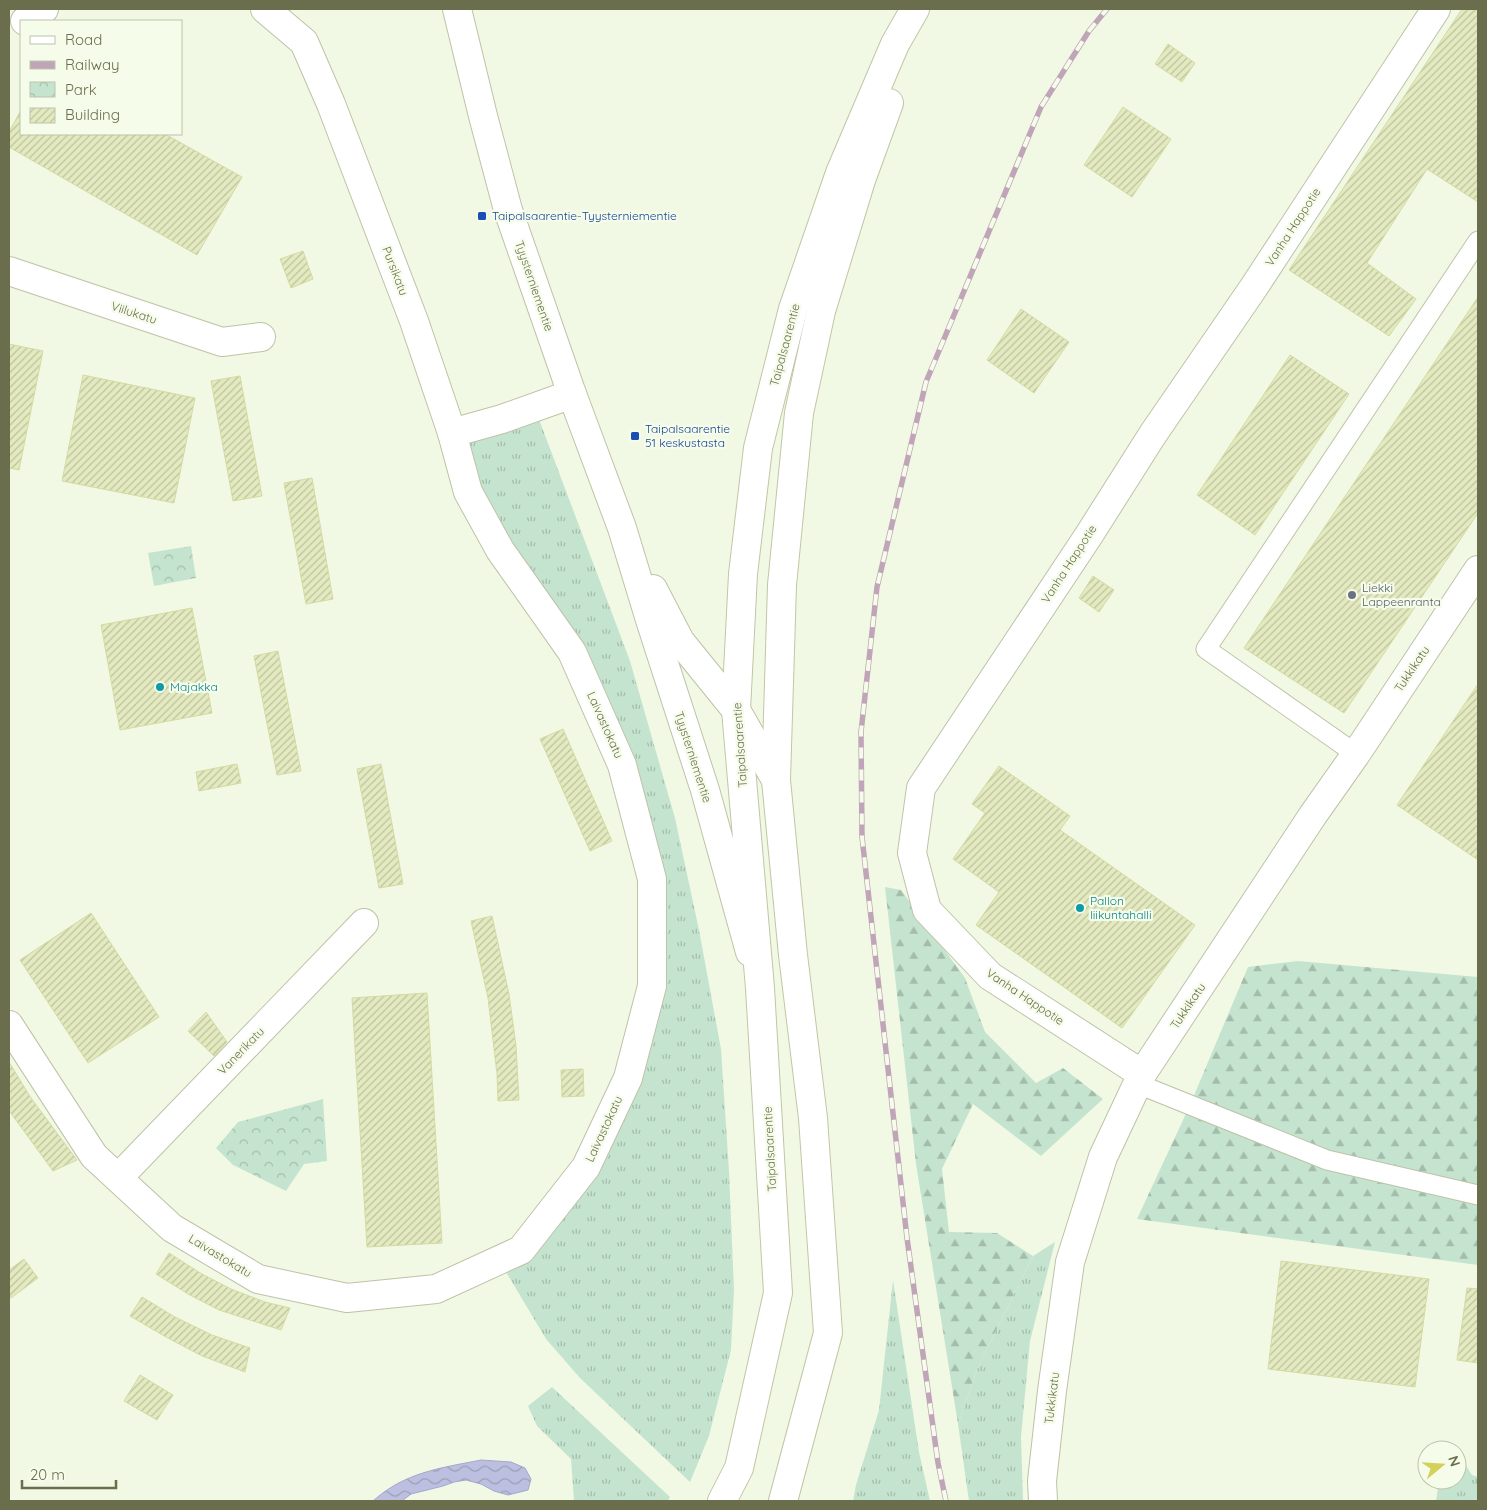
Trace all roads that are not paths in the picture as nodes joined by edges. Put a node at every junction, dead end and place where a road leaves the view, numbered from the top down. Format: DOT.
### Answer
graph roads {
  1 [pos="44,9"];
  2 [pos="265,9"];
  3 [pos="457,9"];
  4 [pos="915,9"];
  5 [pos="932,9"];
  6 [pos="1436,9"];
  7 [pos="27,20"];
  8 [pos="20,24"];
  9 [pos="9,39"];
  10 [pos="1478,241"];
  11 [pos="9,271"];
  12 [pos="261,337"];
  13 [pos="572,394"];
  14 [pos="452,433"];
  15 [pos="622,528"];
  16 [pos="1478,570"];
  17 [pos="736,710"];
  18 [pos="1356,754"];
  19 [pos="776,780"];
  20 [pos="364,923"];
  21 [pos="760,988"];
  22 [pos="9,1025"];
  23 [pos="1140,1079"];
  24 [pos="118,1178"];
  25 [pos="1478,1194"];
  26 [pos="722,1501"];
  27 [pos="783,1501"];
  28 [pos="1042,1501"];
  1 -- 7 [label="street"];
  2 -- 14 [label="street, Pursikatu"];
  3 -- 13 [label="street, Tyysterniementie"];
  4 -- 17 [label="street, Taipalsaarentie"];
  5 -- 19 [label="street"];
  6 -- 23 [label="street, Vanha Happotie"];
  8 -- 9 [label="street"];
  10 -- 18 [label="lane"];
  11 -- 12 [label="street, Viilukatu"];
  13 -- 14 [label="street"];
  13 -- 15 [label="street, Tyysterniementie"];
  14 -- 24 [label="street, Laivastokatu"];
  15 -- 17 [label="street, Tyysterniementie"];
  15 -- 21 [label="street, Tyysterniementie"];
  16 -- 18 [label="street, Tukkikatu"];
  17 -- 19 [label="street, Tyysterniementie"];
  17 -- 21 [label="street, Taipalsaarentie"];
  18 -- 23 [label="street, Tukkikatu"];
  19 -- 27 [label="street"];
  20 -- 24 [label="street, Vanerikatu"];
  21 -- 26 [label="street, Taipalsaarentie"];
  22 -- 24 [label="street, Laivastokatu"];
  23 -- 25 [label="lane"];
  23 -- 28 [label="street, Tukkikatu"];
}
